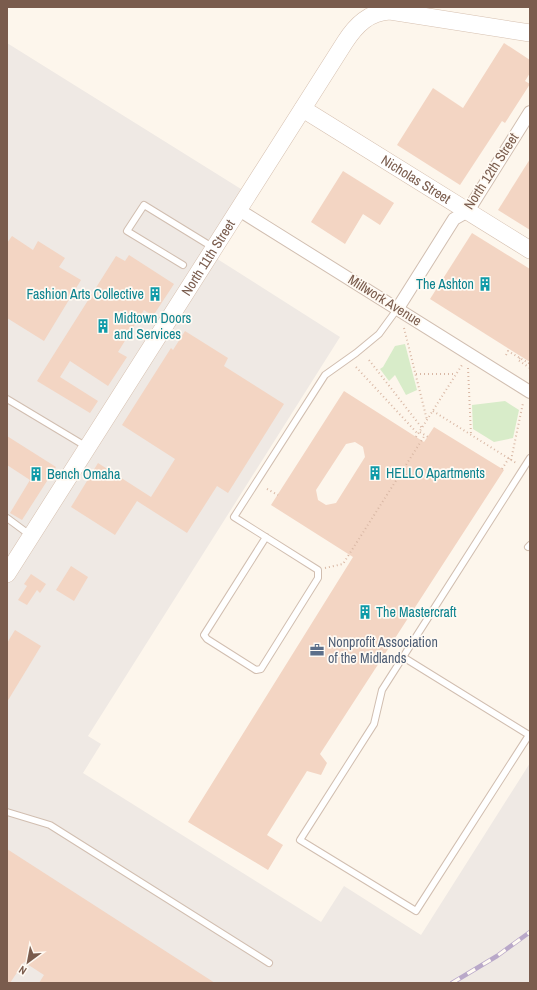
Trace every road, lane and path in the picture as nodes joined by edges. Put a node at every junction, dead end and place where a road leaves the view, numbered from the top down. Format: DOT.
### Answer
graph roads {
  1 [pos="530,33"];
  2 [pos="303,109"];
  3 [pos="530,112"];
  4 [pos="239,210"];
  5 [pos="468,211"];
  6 [pos="215,248"];
  7 [pos="530,250"];
  8 [pos="183,265"];
  9 [pos="398,308"];
  10 [pos="404,328"];
  11 [pos="506,355"];
  12 [pos="520,358"];
  13 [pos="369,360"];
  14 [pos="462,364"];
  15 [pos="530,364"];
  16 [pos="356,367"];
  17 [pos="468,368"];
  18 [pos="530,368"];
  19 [pos="416,374"];
  20 [pos="456,374"];
  21 [pos="530,392"];
  22 [pos="7,399"];
  23 [pos="523,403"];
  24 [pos="433,411"];
  25 [pos="427,420"];
  26 [pos="422,428"];
  27 [pos="419,433"];
  28 [pos="425,435"];
  29 [pos="471,435"];
  30 [pos="416,437"];
  31 [pos="428,437"];
  32 [pos="88,447"];
  33 [pos="530,458"];
  34 [pos="510,459"];
  35 [pos="518,464"];
  36 [pos="502,469"];
  37 [pos="267,489"];
  38 [pos="278,495"];
  39 [pos="7,518"];
  40 [pos="32,536"];
  41 [pos="266,537"];
  42 [pos="318,570"];
  43 [pos="7,574"];
  44 [pos="403,657"];
  45 [pos="7,812"];
  46 [pos="269,963"];
  1 -- 2 [label="street, North 11th Street"];
  2 -- 4 [label="street, North 11th Street"];
  2 -- 5 [label="street, Nicholas Street"];
  3 -- 5 [label="street, North 12th Street"];
  4 -- 6 [label="street, North 11th Street"];
  4 -- 9 [label="street, Millwork Avenue"];
  5 -- 7 [label="street, Nicholas Street"];
  5 -- 9 [label="street, North 12th Street"];
  6 -- 8 [label="lane"];
  6 -- 32 [label="street, North 11th Street"];
  9 -- 21 [label="street, Millwork Avenue"];
  9 -- 41 [label="lane"];
  10 -- 19 [label="path"];
  11 -- 12 [label="path"];
  12 -- 15 [label="path"];
  12 -- 18 [label="path"];
  13 -- 26 [label="path"];
  14 -- 20 [label="path"];
  16 -- 27 [label="path"];
  17 -- 29 [label="path"];
  19 -- 20 [label="path"];
  19 -- 25 [label="path"];
  20 -- 24 [label="path"];
  22 -- 32 [label="lane"];
  23 -- 34 [label="path"];
  24 -- 25 [label="path"];
  24 -- 29 [label="path"];
  25 -- 26 [label="path"];
  26 -- 27 [label="path"];
  27 -- 28 [label="path"];
  27 -- 30 [label="path"];
  28 -- 31 [label="path"];
  28 -- 42 [label="path"];
  29 -- 34 [label="path"];
  32 -- 40 [label="street, North 11th Street"];
  33 -- 44 [label="lane"];
  34 -- 35 [label="path"];
  34 -- 36 [label="path"];
  37 -- 38 [label="path"];
  39 -- 40 [label="lane"];
  40 -- 43 [label="street, North 11th Street"];
  41 -- 42 [label="lane"];
  41 -- 42 [label="lane"];
  44 -- 44 [label="lane"];
  45 -- 46 [label="lane"];
}
